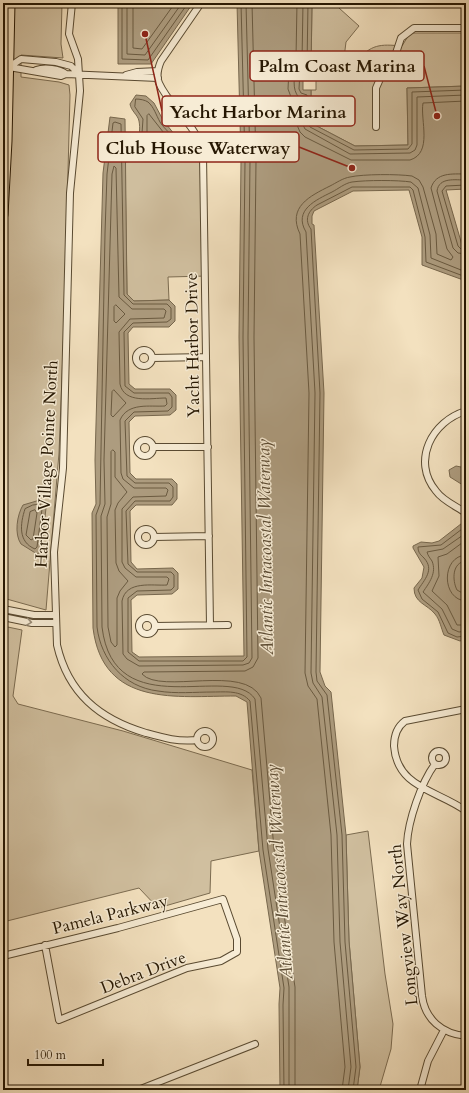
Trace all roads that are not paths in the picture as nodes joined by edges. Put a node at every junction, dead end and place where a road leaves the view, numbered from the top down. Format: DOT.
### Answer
graph roads {
  1 [pos="10,3"];
  2 [pos="72,3"];
  3 [pos="201,3"];
  4 [pos="466,28"];
  5 [pos="41,60"];
  6 [pos="56,62"];
  7 [pos="6,66"];
  8 [pos="39,69"];
  9 [pos="55,70"];
  10 [pos="66,74"];
  11 [pos="158,74"];
  12 [pos="80,76"];
  13 [pos="376,127"];
  14 [pos="3,215"];
  15 [pos="206,357"];
  16 [pos="152,358"];
  17 [pos="466,410"];
  18 [pos="208,447"];
  19 [pos="153,448"];
  20 [pos="463,511"];
  21 [pos="209,536"];
  22 [pos="154,537"];
  23 [pos="3,609"];
  24 [pos="55,614"];
  25 [pos="3,617"];
  26 [pos="55,623"];
  27 [pos="210,625"];
  28 [pos="228,625"];
  29 [pos="155,626"];
  30 [pos="466,708"];
  31 [pos="197,740"];
  32 [pos="435,764"];
  33 [pos="423,787"];
  34 [pos="466,811"];
  35 [pos="45,945"];
  36 [pos="237,952"];
  37 [pos="3,956"];
  38 [pos="444,1030"];
  39 [pos="466,1036"];
  40 [pos="255,1044"];
  41 [pos="138,1090"];
  42 [pos="420,1090"];
  1 -- 7 [label="main road"];
  2 -- 12 [label="street, Harbor Village Pointe North"];
  3 -- 11 [label="street"];
  4 -- 13 [label="street"];
  5 -- 6 [label="street"];
  5 -- 7 [label="street"];
  5 -- 8 [label="street"];
  6 -- 9 [label="street"];
  6 -- 12 [label="street"];
  7 -- 8 [label="street"];
  7 -- 14 [label="main road"];
  8 -- 9 [label="street"];
  8 -- 10 [label="street"];
  9 -- 10 [label="street"];
  10 -- 12 [label="street"];
  11 -- 12 [label="street"];
  11 -- 15 [label="street, Yacht Harbor Drive"];
  12 -- 24 [label="street, Harbor Village Pointe North"];
  15 -- 16 [label="street"];
  15 -- 18 [label="street, Yacht Harbor Drive"];
  17 -- 20 [label="street"];
  18 -- 19 [label="street"];
  18 -- 21 [label="street, Yacht Harbor Drive"];
  21 -- 22 [label="street"];
  21 -- 27 [label="street, Yacht Harbor Drive"];
  23 -- 24 [label="street"];
  24 -- 26 [label="street, Harbor Village Pointe North"];
  25 -- 26 [label="street, one-way"];
  26 -- 31 [label="street, Harbor Village Pointe North"];
  27 -- 28 [label="street"];
  27 -- 29 [label="street"];
  30 -- 33 [label="street"];
  32 -- 33 [label="street, Longview Way North"];
  33 -- 34 [label="street"];
  33 -- 38 [label="street, Longview Way North"];
  35 -- 36 [label="street, Pamela Parkway"];
  35 -- 36 [label="street, Debra Drive"];
  35 -- 37 [label="street, Pamela Parkway"];
  38 -- 39 [label="street, Longview Way North"];
  38 -- 42 [label="street"];
  40 -- 41 [label="street"];
}
